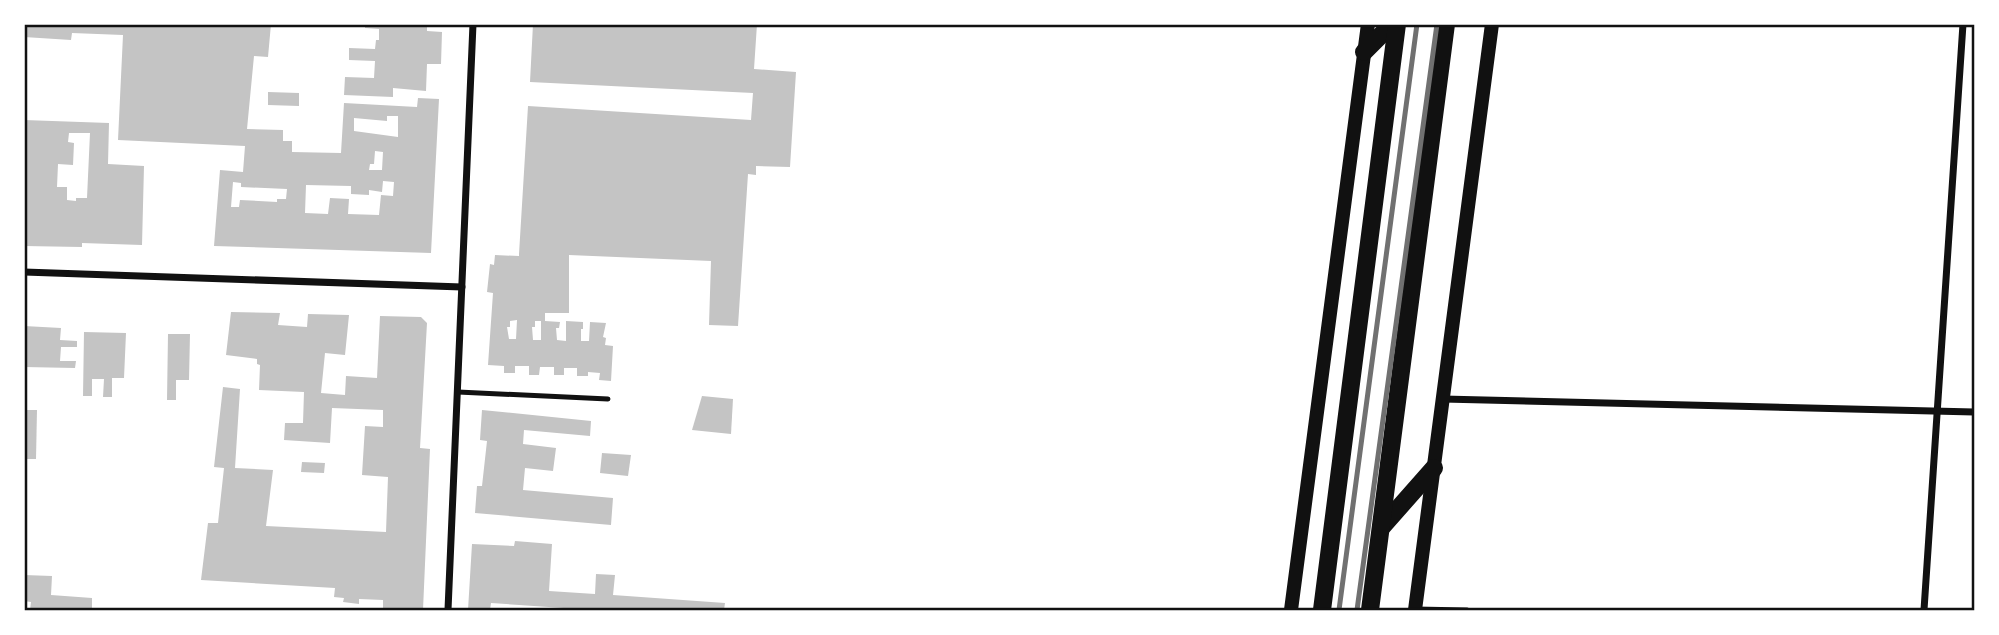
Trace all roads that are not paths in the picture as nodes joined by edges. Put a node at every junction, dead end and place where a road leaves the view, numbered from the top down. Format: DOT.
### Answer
graph roads {
  1 [pos="473,24"];
  2 [pos="1368,24"];
  3 [pos="1395,24"];
  4 [pos="1446,24"];
  5 [pos="1492,24"];
  6 [pos="1963,24"];
  7 [pos="1364,52"];
  8 [pos="24,272"];
  9 [pos="462,287"];
  10 [pos="458,392"];
  11 [pos="608,399"];
  12 [pos="1443,399"];
  13 [pos="1937,411"];
  14 [pos="1975,412"];
  15 [pos="1434,468"];
  16 [pos="1381,528"];
  17 [pos="1415,610"];
  18 [pos="448,611"];
  19 [pos="1292,611"];
  20 [pos="1322,611"];
  21 [pos="1370,611"];
  22 [pos="1467,611"];
  23 [pos="1924,611"];
  1 -- 9 [label="street"];
  2 -- 7 [label="main road"];
  3 -- 7 [label="main road"];
  3 -- 20 [label="main road"];
  4 -- 16 [label="main road"];
  5 -- 12 [label="main road"];
  6 -- 13 [label="street"];
  7 -- 19 [label="main road"];
  8 -- 9 [label="street"];
  9 -- 10 [label="street"];
  10 -- 11 [label="lane"];
  10 -- 18 [label="street"];
  12 -- 13 [label="street"];
  12 -- 15 [label="main road"];
  13 -- 14 [label="street"];
  13 -- 23 [label="street"];
  15 -- 16 [label="main road"];
  15 -- 17 [label="main road"];
  16 -- 21 [label="main road"];
  17 -- 22 [label="lane"];
}
